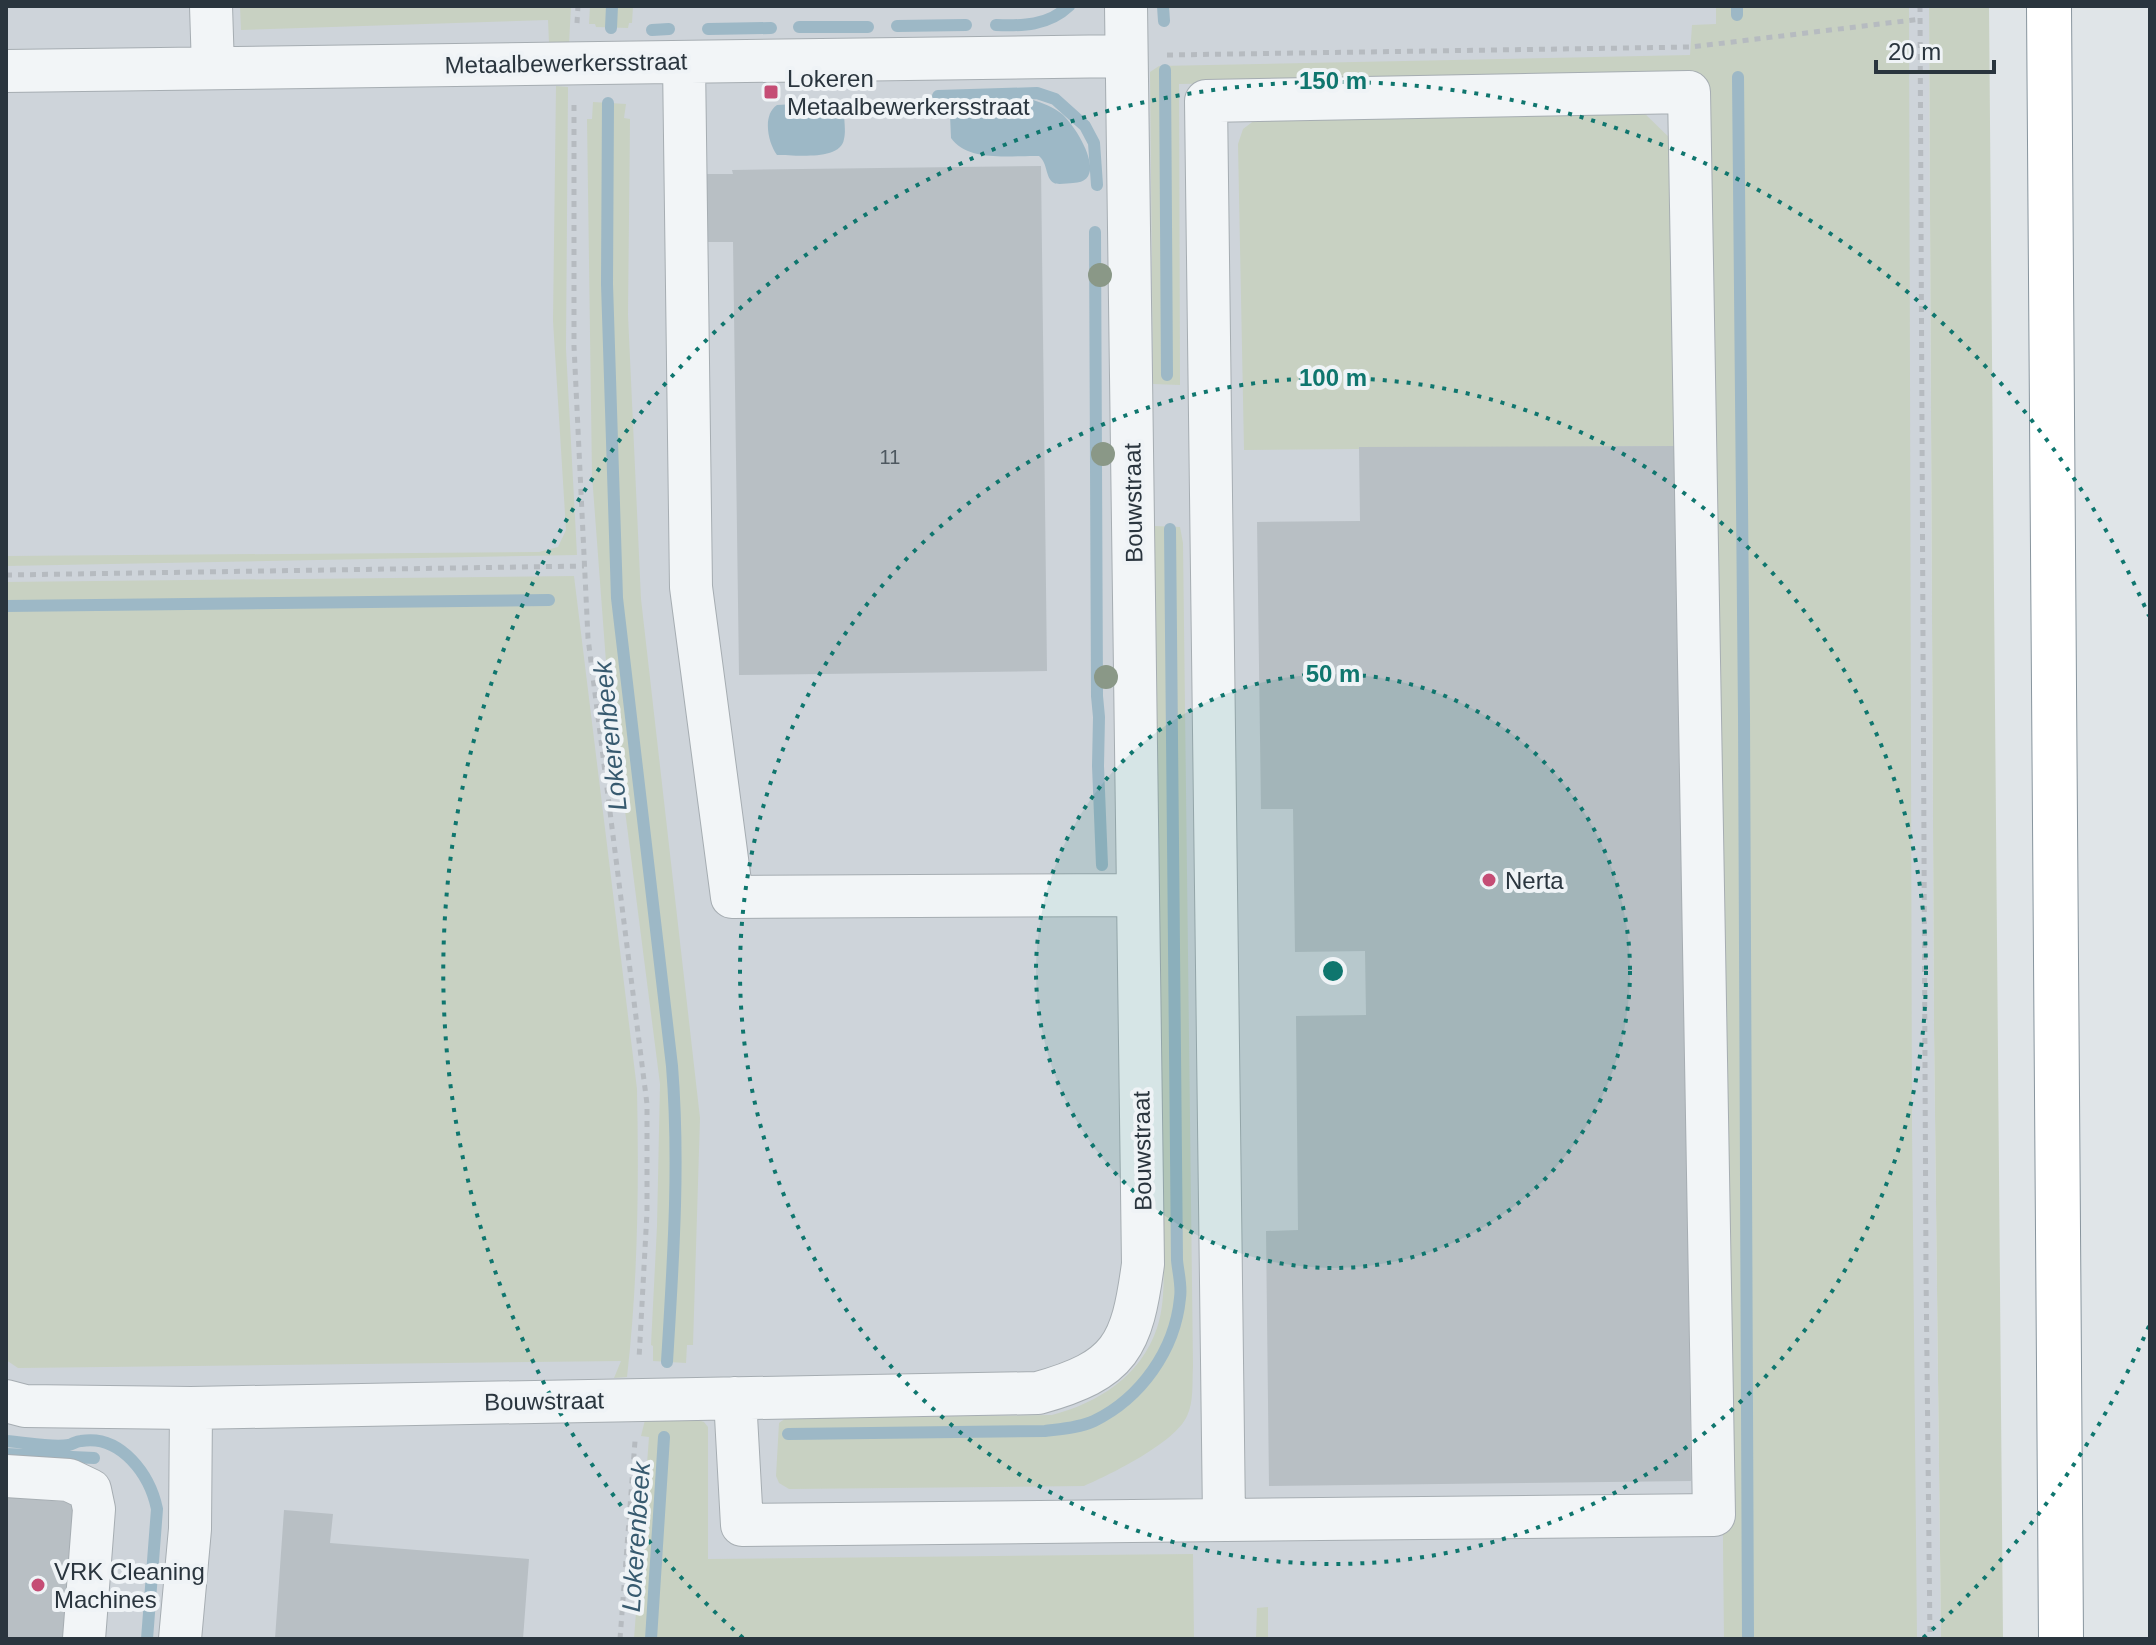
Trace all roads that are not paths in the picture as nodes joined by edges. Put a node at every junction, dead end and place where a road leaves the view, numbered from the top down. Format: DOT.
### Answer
graph roads {
  1 [pos="211,6"];
  2 [pos="1126,6"];
  3 [pos="2049,6"];
  4 [pos="1126,56"];
  5 [pos="684,62"];
  6 [pos="213,68"];
  7 [pos="6,71"];
  8 [pos="1138,895"];
  9 [pos="735,1398"];
  10 [pos="6,1401"];
  11 [pos="191,1408"];
  12 [pos="6,1476"];
  13 [pos="1224,1518"];
  14 [pos="84,1639"];
  15 [pos="180,1639"];
  16 [pos="2061,1639"];
  1 -- 6 [label="street"];
  2 -- 4 [label="street, Bouwstraat"];
  3 -- 16 [label="highway"];
  4 -- 5 [label="street, Metaalbewerkersstraat"];
  4 -- 8 [label="street, Bouwstraat"];
  5 -- 6 [label="street, Metaalbewerkersstraat"];
  5 -- 8 [label="street"];
  6 -- 7 [label="street, Metaalbewerkersstraat"];
  8 -- 9 [label="street, Bouwstraat"];
  9 -- 11 [label="street, Bouwstraat"];
  9 -- 13 [label="street"];
  10 -- 11 [label="street, Bouwstraat"];
  11 -- 15 [label="street"];
  12 -- 14 [label="street"];
  13 -- 13 [label="street"];
}
